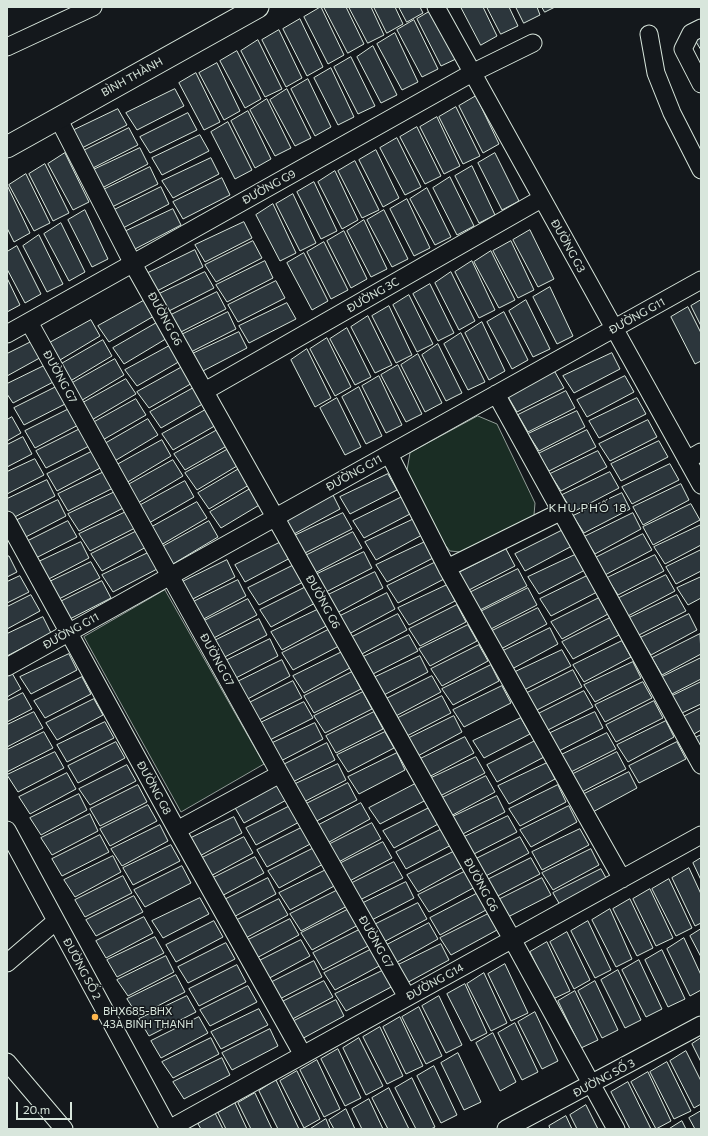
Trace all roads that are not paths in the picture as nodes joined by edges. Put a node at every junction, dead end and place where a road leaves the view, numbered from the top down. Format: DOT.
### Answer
graph roads {
  1 [pos="93,7"];
  2 [pos="258,7"];
  3 [pos="436,7"];
  4 [pos="67,12"];
  5 [pos="701,28"];
  6 [pos="649,34"];
  7 [pos="533,43"];
  8 [pos="7,47"];
  9 [pos="472,73"];
  10 [pos="701,84"];
  11 [pos="58,118"];
  12 [pos="7,147"];
  13 [pos="701,170"];
  14 [pos="542,199"];
  15 [pos="133,264"];
  16 [pos="701,280"];
  17 [pos="29,322"];
  18 [pos="613,329"];
  19 [pos="7,334"];
  20 [pos="205,392"];
  21 [pos="496,394"];
  22 [pos="389,454"];
  23 [pos="694,456"];
  24 [pos="701,485"];
  25 [pos="560,512"];
  26 [pos="276,517"];
  27 [pos="7,520"];
  28 [pos="447,568"];
  29 [pos="170,576"];
  30 [pos="68,633"];
  31 [pos="7,667"];
  32 [pos="701,765"];
  33 [pos="280,774"];
  34 [pos="7,830"];
  35 [pos="177,830"];
  36 [pos="701,835"];
  37 [pos="622,879"];
  38 [pos="56,921"];
  39 [pos="512,939"];
  40 [pos="7,963"];
  41 [pos="407,997"];
  42 [pos="701,1026"];
  43 [pos="303,1055"];
  44 [pos="7,1062"];
  45 [pos="592,1084"];
  46 [pos="64,1129"];
  47 [pos="169,1129"];
  48 [pos="506,1129"];
  49 [pos="616,1129"];
  1 -- 4 [label="street"];
  2 -- 11 [label="street, BÌNH THÀNH"];
  3 -- 9 [label="street, ĐƯỜNG G3"];
  4 -- 8 [label="street"];
  5 -- 10 [label="street"];
  6 -- 13 [label="street"];
  7 -- 9 [label="street, ĐƯỜNG G9"];
  9 -- 14 [label="street, ĐƯỜNG G3"];
  9 -- 15 [label="street, ĐƯỜNG G9"];
  11 -- 12 [label="street, BÌNH THÀNH"];
  11 -- 15 [label="street, ĐƯỜNG G6"];
  14 -- 18 [label="street, ĐƯỜNG G3"];
  14 -- 20 [label="street, ĐƯỜNG 3C"];
  15 -- 17 [label="street, ĐƯỜNG G9"];
  15 -- 20 [label="street, ĐƯỜNG G6"];
  16 -- 18 [label="street, ĐƯỜNG G11"];
  17 -- 19 [label="street, ĐƯỜNG G9"];
  17 -- 29 [label="street, ĐƯỜNG G7"];
  18 -- 21 [label="street, ĐƯỜNG G11"];
  18 -- 23 [label="street, ĐƯỜNG G3"];
  20 -- 26 [label="street, ĐƯỜNG G6"];
  21 -- 22 [label="street, ĐƯỜNG G11"];
  21 -- 25 [label="street"];
  22 -- 26 [label="street, ĐƯỜNG G11"];
  22 -- 28 [label="street"];
  23 -- 24 [label="street, ĐƯỜNG G3"];
  25 -- 28 [label="street"];
  25 -- 32 [label="street"];
  26 -- 29 [label="street, ĐƯỜNG G11"];
  26 -- 39 [label="street, ĐƯỜNG G6"];
  27 -- 30 [label="street, ĐƯỜNG G8"];
  28 -- 37 [label="street"];
  29 -- 30 [label="street, ĐƯỜNG G11"];
  29 -- 33 [label="street, ĐƯỜNG G7"];
  30 -- 31 [label="street, ĐƯỜNG G11"];
  30 -- 35 [label="street, ĐƯỜNG G8"];
  33 -- 35 [label="street"];
  33 -- 41 [label="street, ĐƯỜNG G7"];
  34 -- 38 [label="street, ĐƯỜNG SỐ 2"];
  35 -- 43 [label="street, ĐƯỜNG G8"];
  36 -- 37 [label="street, ĐƯỜNG G14"];
  37 -- 39 [label="street, ĐƯỜNG G14"];
  38 -- 40 [label="street"];
  38 -- 47 [label="street, ĐƯỜNG SỐ 2"];
  39 -- 41 [label="street, ĐƯỜNG G14"];
  39 -- 45 [label="street, ĐƯỜNG G6"];
  41 -- 43 [label="street, ĐƯỜNG G14"];
  42 -- 45 [label="street, ĐƯỜNG SỐ 3"];
  43 -- 47 [label="street, ĐƯỜNG G14"];
  44 -- 46 [label="street"];
  45 -- 48 [label="street, ĐƯỜNG SỐ 3"];
  45 -- 49 [label="street, ĐƯỜNG G6"];
}
